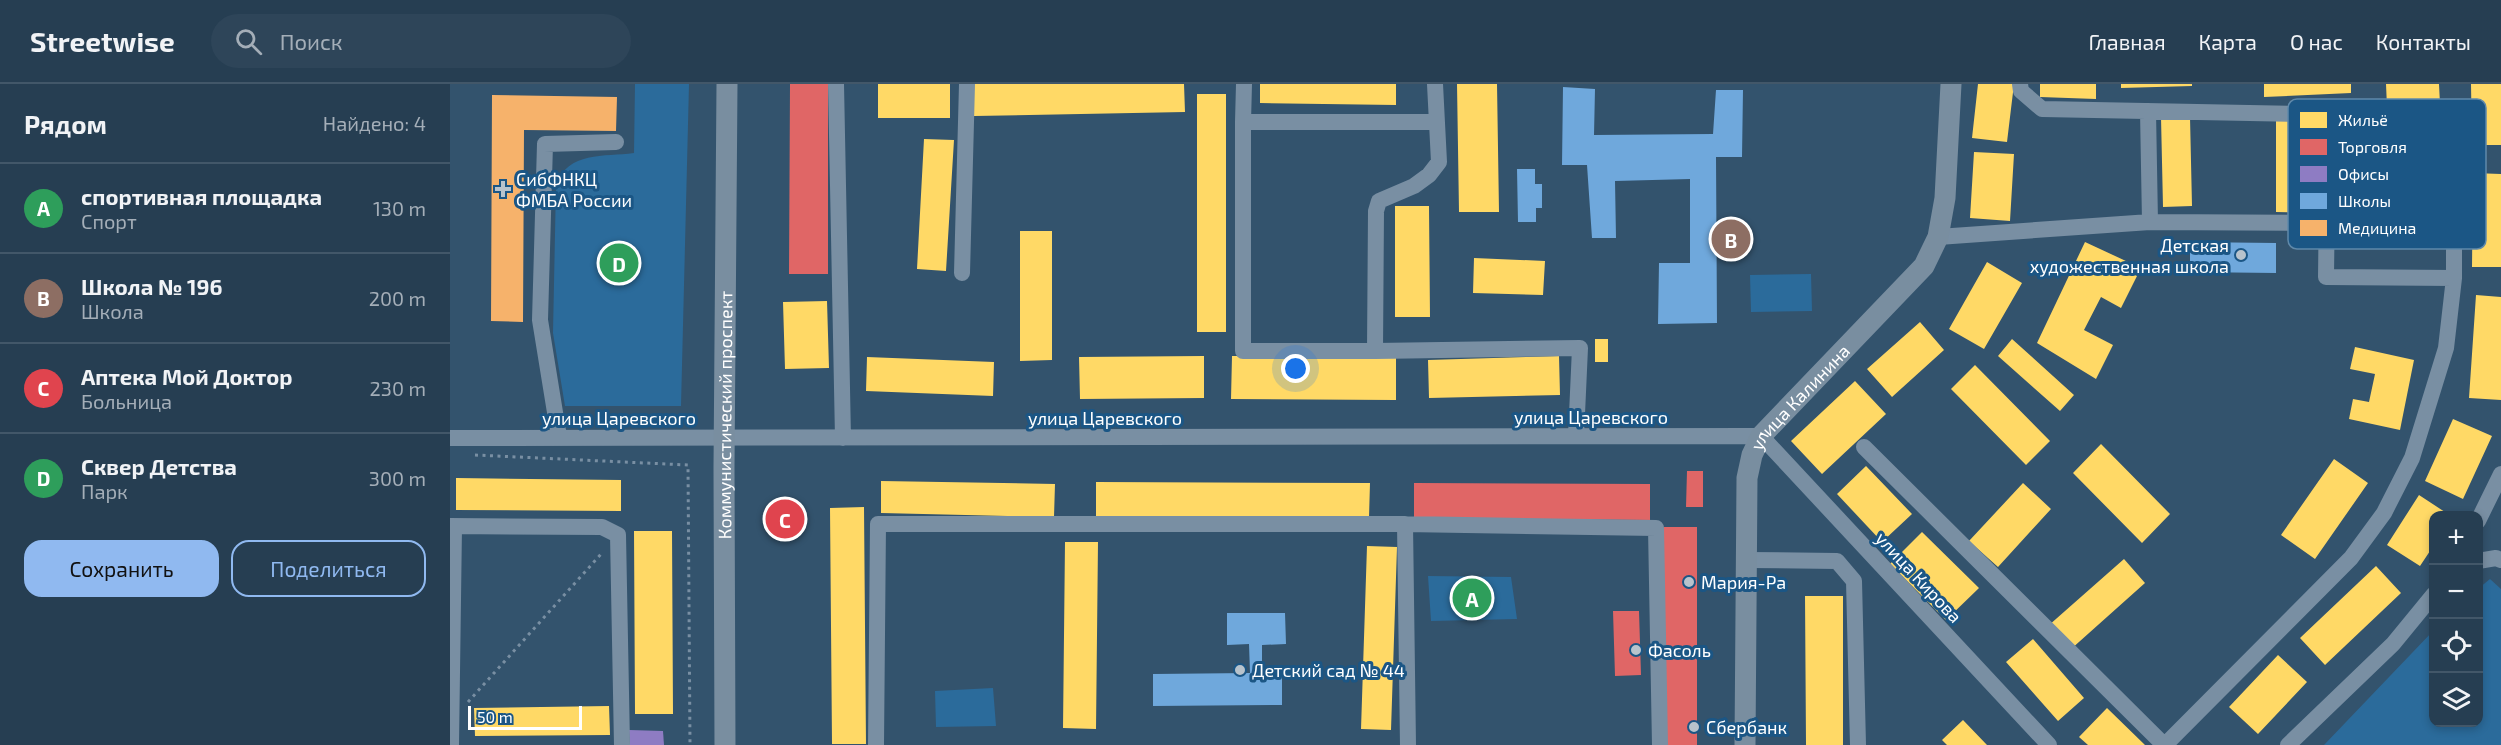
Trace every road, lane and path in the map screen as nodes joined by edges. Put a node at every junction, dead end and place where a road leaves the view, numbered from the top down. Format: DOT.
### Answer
graph roads {
  1 [pos="727,84"];
  2 [pos="837,84"];
  3 [pos="967,84"];
  4 [pos="1244,84"];
  5 [pos="1436,84"];
  6 [pos="1951,84"];
  7 [pos="2020,84"];
  8 [pos="2148,111"];
  9 [pos="2288,114"];
  10 [pos="1243,122"];
  11 [pos="1437,122"];
  12 [pos="616,142"];
  13 [pos="2150,222"];
  14 [pos="2288,223"];
  15 [pos="1938,237"];
  16 [pos="2326,249"];
  17 [pos="2454,249"];
  18 [pos="962,273"];
  19 [pos="2454,278"];
  20 [pos="1375,351"];
  21 [pos="1576,436"];
  22 [pos="1761,436"];
  23 [pos="559,437"];
  24 [pos="724,437"];
  25 [pos="450,438"];
  26 [pos="843,438"];
  27 [pos="1864,447"];
  28 [pos="2501,474"];
  29 [pos="2483,511"];
  30 [pos="1405,524"];
  31 [pos="452,527"];
  32 [pos="618,535"];
  33 [pos="1746,560"];
  34 [pos="2483,560"];
  35 [pos="2501,560"];
  36 [pos="2429,599"];
  37 [pos="467,703"];
  38 [pos="451,745"];
  39 [pos="622,745"];
  40 [pos="725,745"];
  41 [pos="876,745"];
  42 [pos="1408,745"];
  43 [pos="1660,745"];
  44 [pos="1745,745"];
  45 [pos="1858,745"];
  46 [pos="2049,745"];
  47 [pos="2165,745"];
  48 [pos="2288,745"];
  1 -- 24 [label="main road, Коммунистический проспект"];
  2 -- 26 [label="street"];
  3 -- 18 [label="street"];
  4 -- 10 [label="street"];
  5 -- 11 [label="street"];
  6 -- 15 [label="main road, улица Калинина"];
  7 -- 8 [label="street"];
  8 -- 9 [label="street"];
  8 -- 13 [label="street"];
  10 -- 11 [label="street"];
  10 -- 20 [label="street"];
  11 -- 20 [label="street"];
  12 -- 23 [label="street"];
  13 -- 14 [label="street"];
  13 -- 15 [label="street"];
  15 -- 22 [label="main road, улица Калинина"];
  16 -- 19 [label="street"];
  17 -- 19 [label="street"];
  19 -- 47 [label="street"];
  20 -- 21 [label="street"];
  21 -- 22 [label="street, улица Царевского"];
  21 -- 26 [label="street, улица Царевского"];
  22 -- 33 [label="main road, улица Калинина"];
  22 -- 46 [label="street, улица Кирова"];
  23 -- 24 [label="street, улица Царевского"];
  23 -- 25 [label="street, улица Царевского"];
  24 -- 26 [label="street, улица Царевского"];
  24 -- 40 [label="main road, Коммунистический проспект"];
  27 -- 47 [label="street"];
  28 -- 29 [label="street"];
  30 -- 41 [label="street"];
  30 -- 42 [label="street"];
  30 -- 43 [label="street"];
  31 -- 32 [label="street"];
  31 -- 38 [label="street"];
  32 -- 37 [label="path"];
  32 -- 39 [label="street"];
  33 -- 44 [label="main road, улица Калинина"];
  33 -- 45 [label="street"];
  34 -- 35 [label="street"];
  36 -- 48 [label="street"];
}
